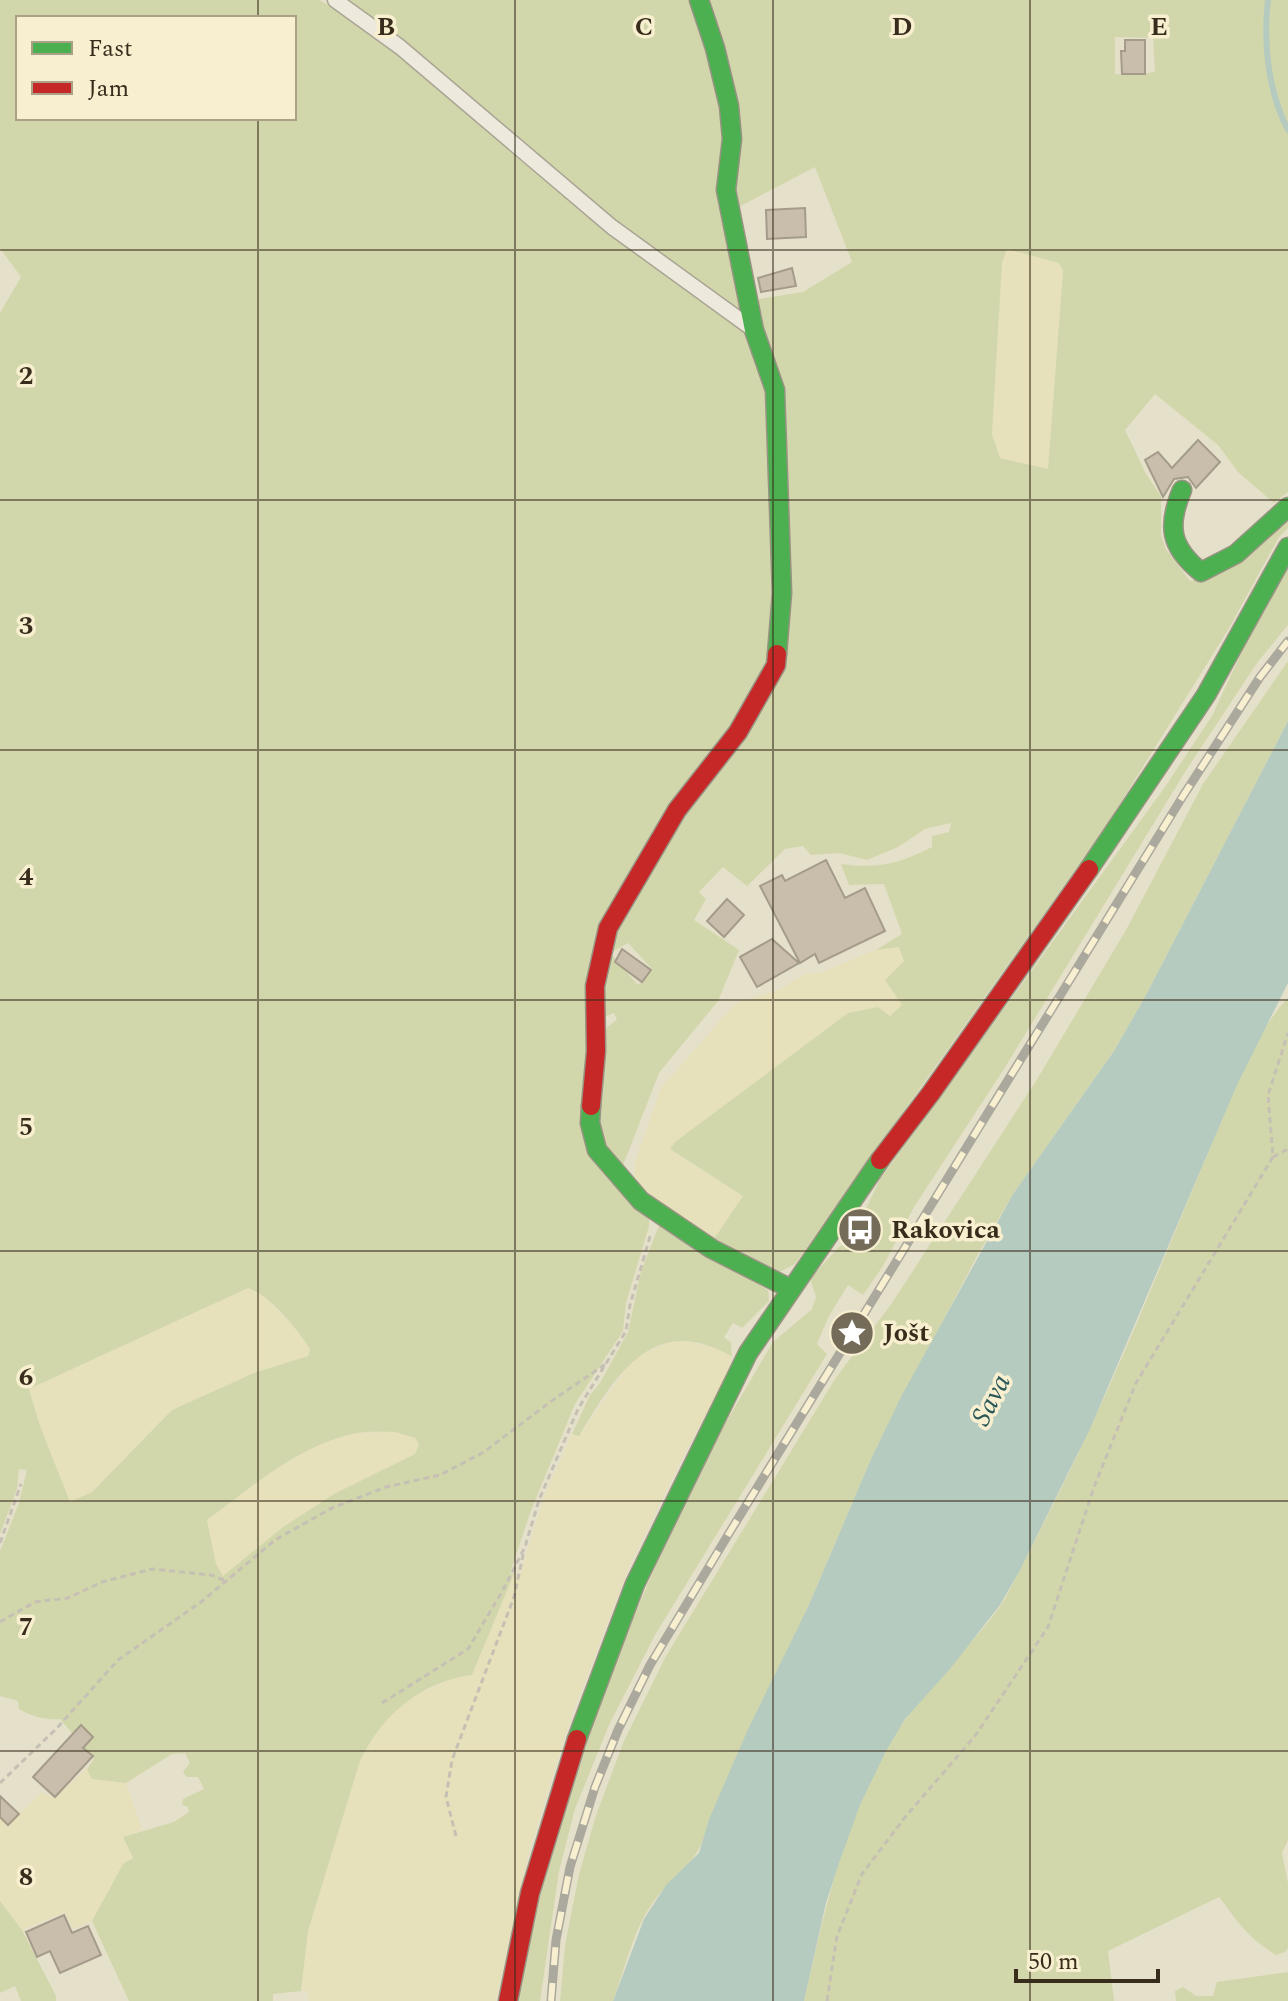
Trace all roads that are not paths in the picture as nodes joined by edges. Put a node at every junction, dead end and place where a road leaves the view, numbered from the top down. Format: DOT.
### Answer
graph roads {
  1 [pos="335,0"];
  2 [pos="699,0"];
  3 [pos="754,330"];
  4 [pos="1182,490"];
  5 [pos="1288,507"];
  6 [pos="1288,547"];
  7 [pos="791,1289"];
  8 [pos="508,2001"];
  1 -- 3 [label="street"];
  2 -- 3 [label="street"];
  3 -- 7 [label="street"];
  4 -- 5 [label="street"];
  6 -- 7 [label="street"];
  7 -- 8 [label="street"];
}
